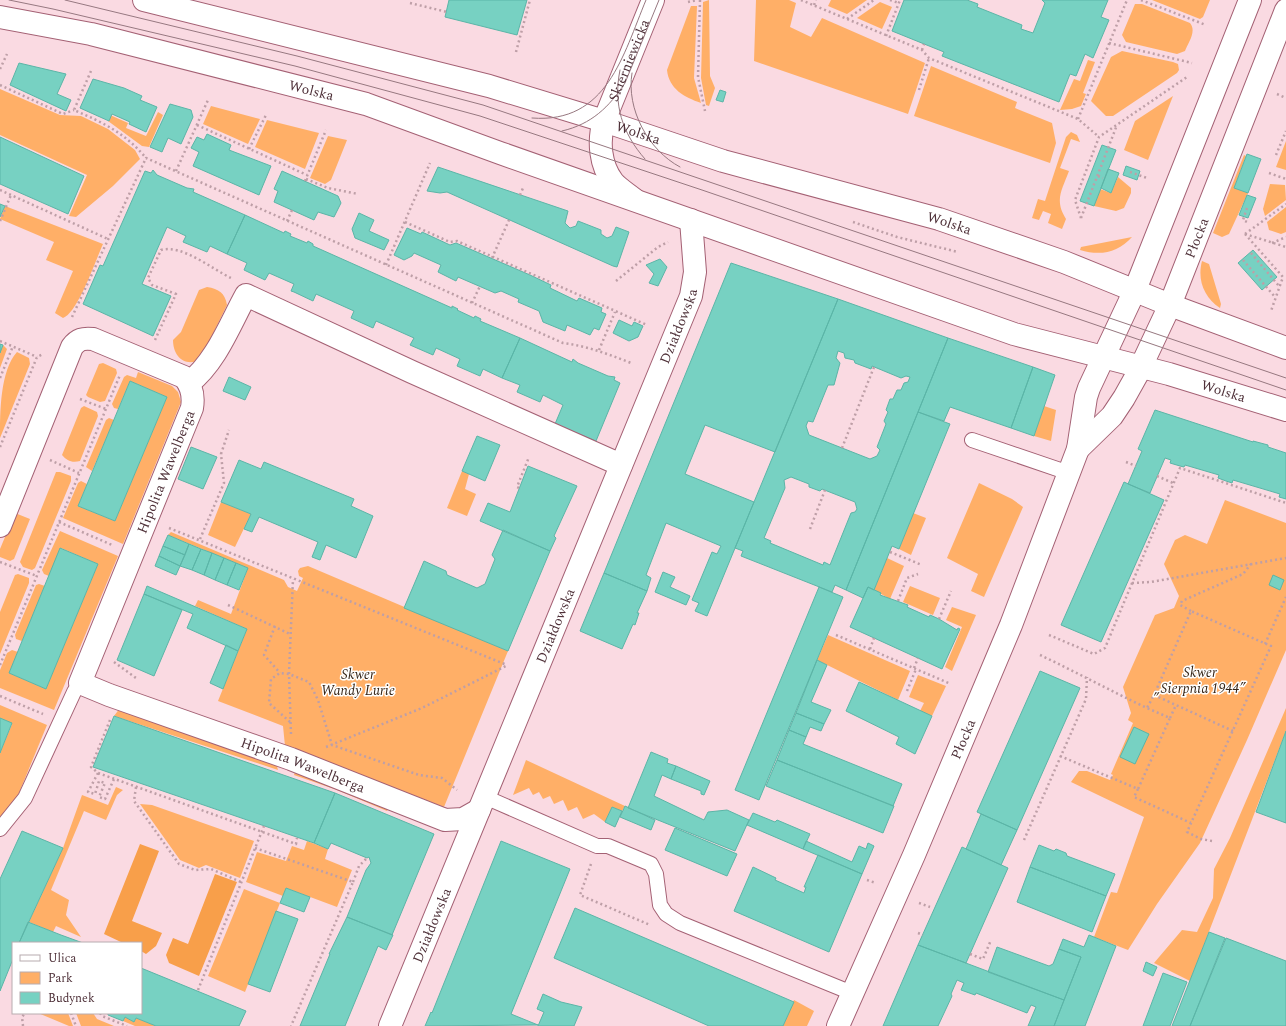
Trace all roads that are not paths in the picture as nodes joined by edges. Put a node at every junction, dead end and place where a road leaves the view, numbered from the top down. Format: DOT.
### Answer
graph roads {
  1 [pos="144,0"];
  2 [pos="653,0"];
  3 [pos="1250,0"];
  4 [pos="1286,10"];
  5 [pos="0,17"];
  6 [pos="604,121"];
  7 [pos="636,201"];
  8 [pos="691,220"];
  9 [pos="1135,290"];
  10 [pos="1170,305"];
  11 [pos="1286,348"];
  12 [pos="1103,357"];
  13 [pos="1141,366"];
  14 [pos="186,380"];
  15 [pos="1286,410"];
  16 [pos="972,440"];
  17 [pos="1078,449"];
  18 [pos="621,465"];
  19 [pos="1069,473"];
  20 [pos="0,526"];
  21 [pos="80,683"];
  22 [pos="482,804"];
  23 [pos="0,828"];
  24 [pos="852,993"];
  25 [pos="390,1026"];
  26 [pos="838,1026"];
  1 -- 6 [label="street, Wolska"];
  2 -- 6 [label="street, Skierniewicka"];
  3 -- 9 [label="street, Płocka"];
  4 -- 10 [label="street, Płocka"];
  5 -- 7 [label="street, Wolska"];
  6 -- 7 [label="street, Wolska"];
  6 -- 9 [label="street, Wolska"];
  7 -- 8 [label="street, Wolska"];
  8 -- 12 [label="street, Wolska"];
  8 -- 18 [label="street, Działdowska"];
  9 -- 10 [label="street, Wolska"];
  9 -- 12 [label="street, Płocka"];
  10 -- 11 [label="street, Wolska"];
  10 -- 13 [label="street, Płocka"];
  12 -- 13 [label="street, Wolska"];
  12 -- 17 [label="street, Płocka"];
  13 -- 15 [label="street, Wolska"];
  13 -- 17 [label="street, Płocka"];
  14 -- 18 [label="street"];
  14 -- 20 [label="street"];
  14 -- 21 [label="street, Hipolita Wawelberga"];
  16 -- 19 [label="lane"];
  17 -- 19 [label="street, Płocka"];
  18 -- 22 [label="street, Działdowska"];
  19 -- 24 [label="street, Płocka"];
  21 -- 22 [label="street, Hipolita Wawelberga"];
  21 -- 23 [label="lane, Hipolita Wawelberga"];
  22 -- 24 [label="lane"];
  22 -- 25 [label="street, Działdowska"];
  24 -- 26 [label="street, Płocka"];
}
